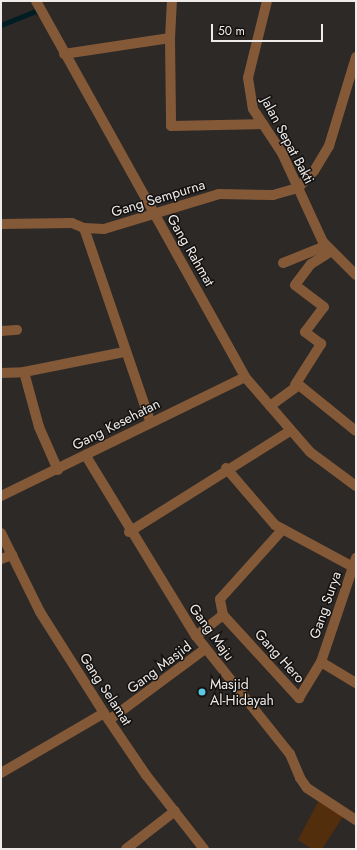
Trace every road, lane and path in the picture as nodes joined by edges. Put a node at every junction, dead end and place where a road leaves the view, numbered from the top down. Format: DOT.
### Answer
graph roads {
  1 [pos="36,1"];
  2 [pos="172,1"];
  3 [pos="267,1"];
  4 [pos="170,38"];
  5 [pos="64,54"];
  6 [pos="356,58"];
  7 [pos="262,124"];
  8 [pos="298,188"];
  9 [pos="156,216"];
  10 [pos="1,224"];
  11 [pos="84,228"];
  12 [pos="328,249"];
  13 [pos="283,263"];
  14 [pos="356,275"];
  15 [pos="17,330"];
  16 [pos="1,331"];
  17 [pos="124,352"];
  18 [pos="24,372"];
  19 [pos="1,373"];
  20 [pos="245,377"];
  21 [pos="295,385"];
  22 [pos="270,406"];
  23 [pos="150,421"];
  24 [pos="290,431"];
  25 [pos="356,431"];
  26 [pos="86,456"];
  27 [pos="226,468"];
  28 [pos="58,470"];
  29 [pos="356,486"];
  30 [pos="1,496"];
  31 [pos="283,529"];
  32 [pos="129,532"];
  33 [pos="1,533"];
  34 [pos="12,555"];
  35 [pos="1,559"];
  36 [pos="355,562"];
  37 [pos="352,586"];
  38 [pos="223,615"];
  39 [pos="196,636"];
  40 [pos="205,649"];
  41 [pos="321,662"];
  42 [pos="356,683"];
  43 [pos="106,716"];
  44 [pos="1,773"];
  45 [pos="175,811"];
  46 [pos="356,820"];
  47 [pos="126,849"];
  48 [pos="204,849"];
  1 -- 5 [label="street, Gang Rahmat"];
  2 -- 4 [label="street"];
  3 -- 7 [label="street, Jalan Sepat Bakti"];
  4 -- 5 [label="street"];
  4 -- 7 [label="street"];
  5 -- 9 [label="street, Gang Rahmat"];
  6 -- 8 [label="street"];
  7 -- 8 [label="street, Jalan Sepat Bakti"];
  8 -- 9 [label="street, Gang Sempurna"];
  8 -- 12 [label="street, Jalan Sepat Bakti"];
  9 -- 11 [label="street, Gang Sempurna"];
  9 -- 20 [label="street, Gang Rahmat"];
  10 -- 11 [label="street, Gang Sempurna"];
  11 -- 17 [label="street"];
  12 -- 13 [label="street"];
  12 -- 14 [label="street, Jalan Sepat Bakti"];
  12 -- 21 [label="street"];
  15 -- 16 [label="street"];
  17 -- 18 [label="street"];
  17 -- 23 [label="street"];
  18 -- 19 [label="street"];
  18 -- 28 [label="street"];
  20 -- 22 [label="street, Gang Rahmat"];
  20 -- 23 [label="street, Gang Kesehatan"];
  21 -- 22 [label="street"];
  21 -- 25 [label="street"];
  22 -- 24 [label="street, Gang Rahmat"];
  23 -- 26 [label="street, Gang Kesehatan"];
  24 -- 27 [label="street"];
  24 -- 29 [label="street, Gang Rahmat"];
  26 -- 28 [label="street, Gang Kesehatan"];
  26 -- 32 [label="street, Gang Maju"];
  27 -- 31 [label="street"];
  27 -- 32 [label="street"];
  28 -- 30 [label="street, Gang Kesehatan"];
  31 -- 36 [label="street"];
  31 -- 38 [label="street"];
  32 -- 39 [label="street, Gang Maju"];
  33 -- 34 [label="street, Gang Selamat"];
  34 -- 35 [label="street"];
  34 -- 43 [label="street, Gang Selamat"];
  36 -- 37 [label="street, Gang Surya"];
  37 -- 41 [label="street, Gang Surya"];
  38 -- 39 [label="street"];
  38 -- 41 [label="street, Gang Hero"];
  39 -- 40 [label="street, Gang Maju"];
  40 -- 43 [label="street, Gang Masjid"];
  40 -- 46 [label="street, Gang Maju"];
  41 -- 42 [label="street, Gang Hero"];
  43 -- 44 [label="street, Gang Masjid"];
  43 -- 45 [label="street, Gang Selamat"];
  45 -- 47 [label="street"];
  45 -- 48 [label="street, Gang Selamat"];
}
